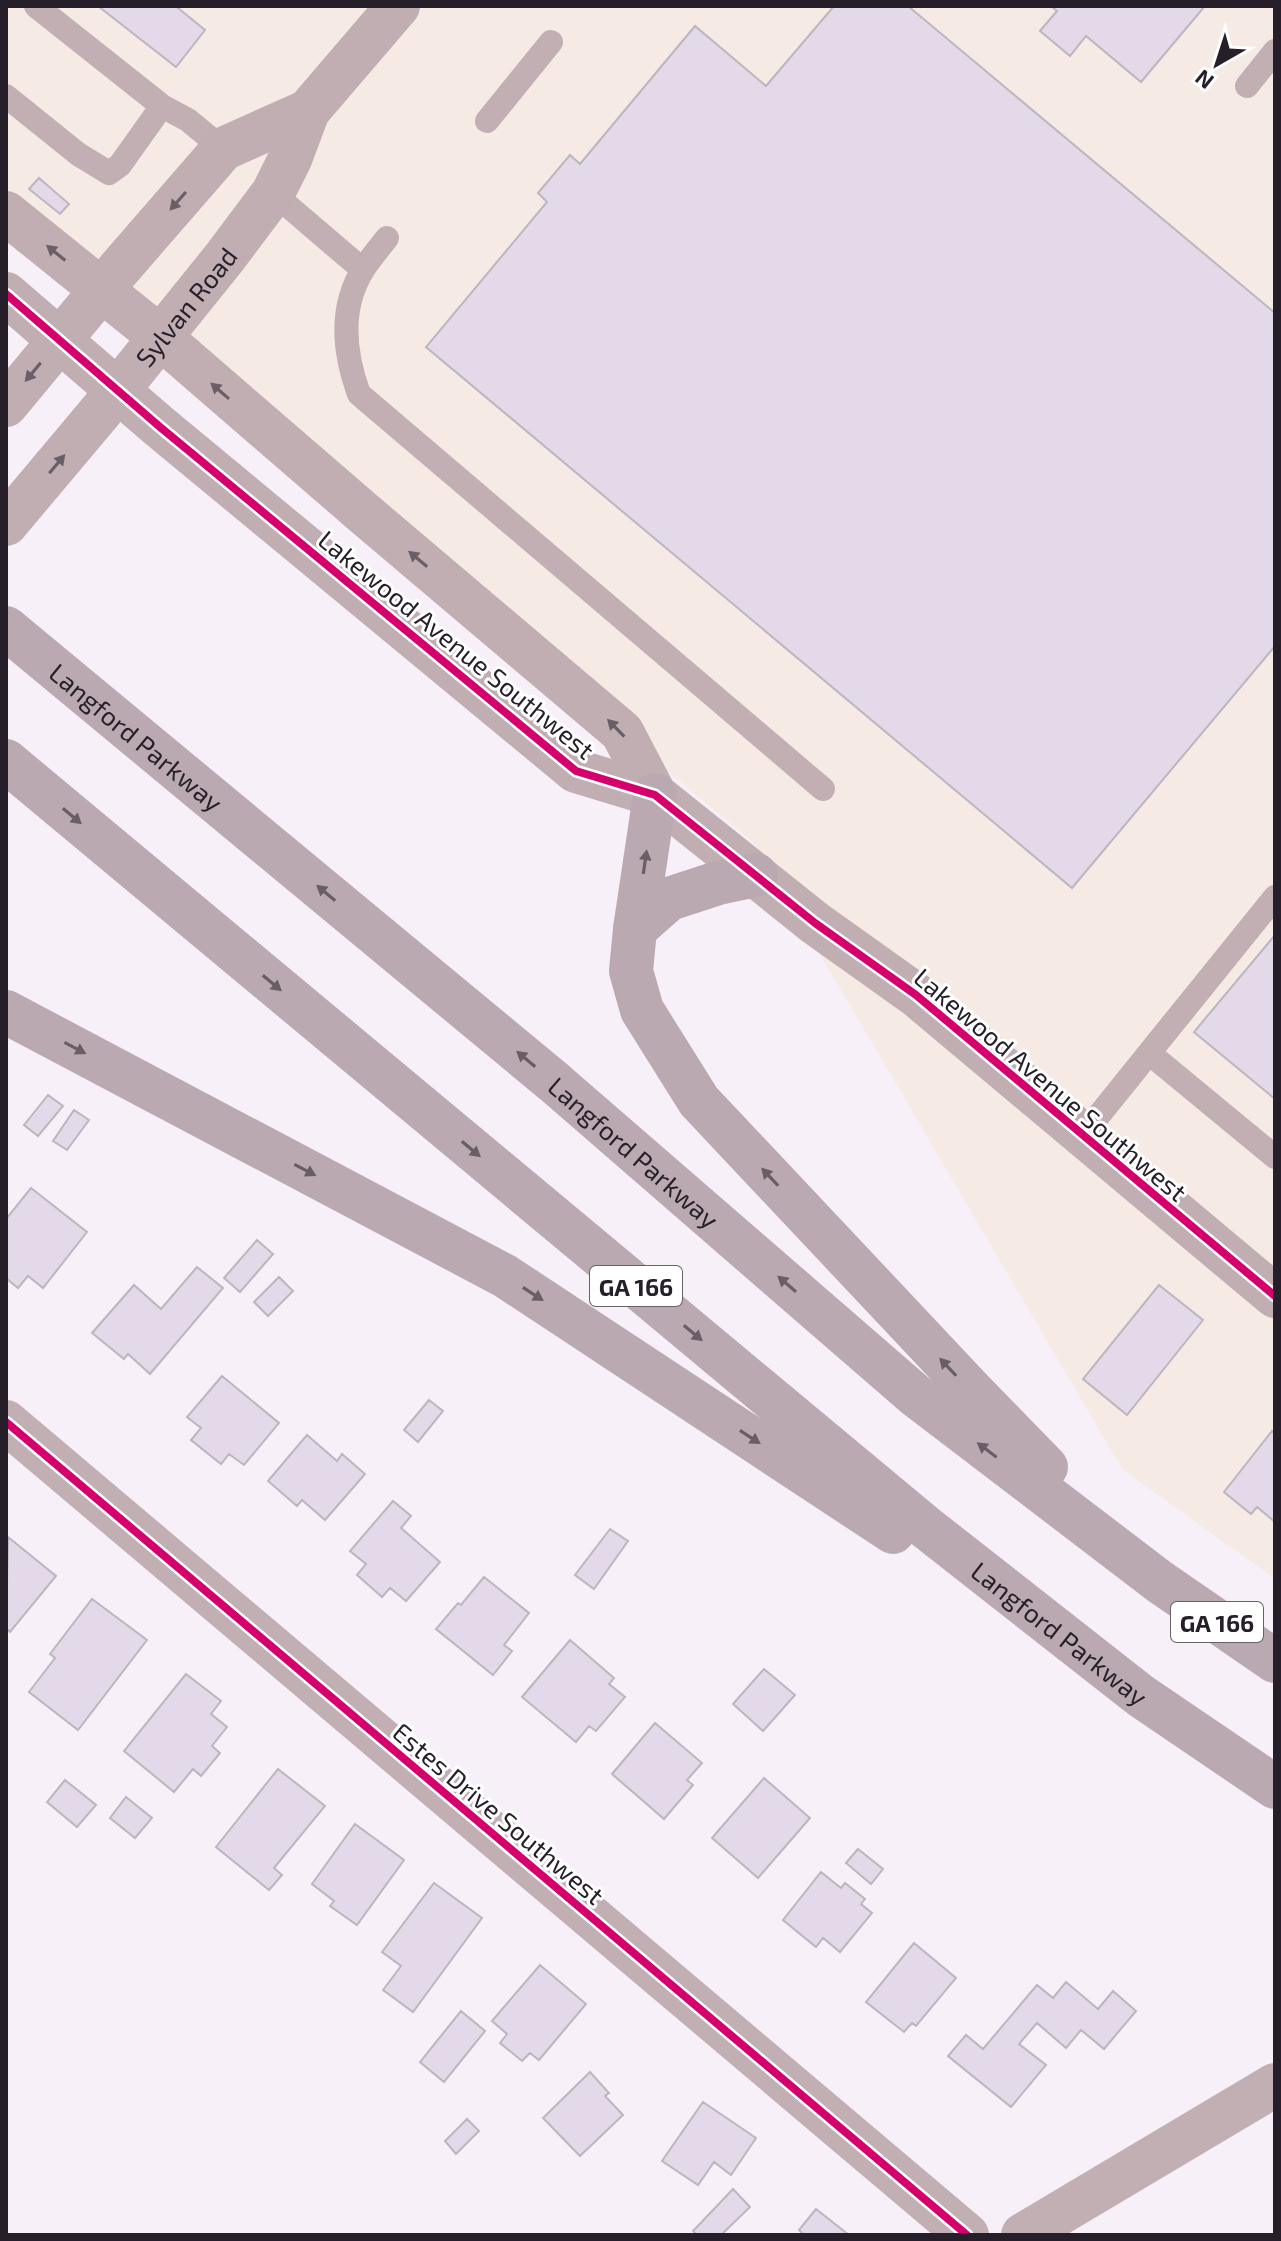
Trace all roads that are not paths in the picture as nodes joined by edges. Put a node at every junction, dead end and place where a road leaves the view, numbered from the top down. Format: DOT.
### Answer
graph roads {
  1 [pos="36,6"];
  2 [pos="398,6"];
  3 [pos="551,42"];
  4 [pos="1275,51"];
  5 [pos="1247,86"];
  6 [pos="6,96"];
  7 [pos="162,106"];
  8 [pos="308,111"];
  9 [pos="487,121"];
  10 [pos="223,149"];
  11 [pos="273,193"];
  12 [pos="6,213"];
  13 [pos="387,238"];
  14 [pos="363,270"];
  15 [pos="102,290"];
  16 [pos="6,294"];
  17 [pos="160,337"];
  18 [pos="61,340"];
  19 [pos="117,390"];
  20 [pos="6,405"];
  21 [pos="6,524"];
  22 [pos="6,628"];
  23 [pos="9,764"];
  24 [pos="823,789"];
  25 [pos="655,795"];
  26 [pos="756,875"];
  27 [pos="1275,897"];
  28 [pos="635,929"];
  29 [pos="6,1012"];
  30 [pos="1149,1053"];
  31 [pos="1083,1135"];
  32 [pos="1275,1157"];
  33 [pos="1275,1296"];
  34 [pos="6,1422"];
  35 [pos="1160,1582"];
  36 [pos="1275,1661"];
  37 [pos="1141,1696"];
  38 [pos="1275,1787"];
  39 [pos="1275,2085"];
  40 [pos="967,2235"];
  41 [pos="1023,2235"];
  1 -- 7 [label="lane"];
  2 -- 8 [label="street, Sylvan Road"];
  3 -- 9 [label="lane"];
  4 -- 5 [label="lane"];
  6 -- 7 [label="lane"];
  7 -- 10 [label="lane"];
  8 -- 10 [label="street, Sylvan Road"];
  8 -- 11 [label="street, Sylvan Road"];
  10 -- 15 [label="street, Sylvan Road, one-way"];
  11 -- 14 [label="lane"];
  11 -- 17 [label="street, Sylvan Road"];
  15 -- 12 [label="street, Lakewood Avenue Southwest, one-way"];
  13 -- 14 [label="lane"];
  14 -- 24 [label="lane"];
  15 -- 17 [label="street, Lakewood Avenue Southwest"];
  15 -- 18 [label="street, Sylvan Road"];
  16 -- 18 [label="street, Lakewood Avenue Southwest"];
  17 -- 19 [label="street, Sylvan Road"];
  25 -- 17 [label="street, Lakewood Avenue Southwest, one-way"];
  18 -- 19 [label="street, Lakewood Avenue Southwest"];
  18 -- 20 [label="street, Sylvan Road, one-way"];
  21 -- 19 [label="street, Sylvan Road, one-way"];
  19 -- 25 [label="street, Lakewood Avenue Southwest"];
  35 -- 22 [label="highway, Langford Parkway / GA 166, one-way"];
  23 -- 37 [label="highway, Langford Parkway / GA 166, one-way"];
  25 -- 26 [label="street, Lakewood Avenue Southwest"];
  28 -- 25 [label="highway, one-way"];
  26 -- 28 [label="highway"];
  26 -- 31 [label="street, Lakewood Avenue Southwest"];
  27 -- 30 [label="lane"];
  35 -- 28 [label="highway, one-way"];
  29 -- 37 [label="highway, one-way"];
  30 -- 31 [label="lane"];
  30 -- 32 [label="lane"];
  31 -- 33 [label="street, Lakewood Avenue Southwest"];
  34 -- 40 [label="street, Estes Drive Southwest"];
  35 -- 36 [label="highway, Langford Parkway / GA 166"];
  37 -- 38 [label="highway, Langford Parkway / GA 166"];
  39 -- 41 [label="street"];
}
